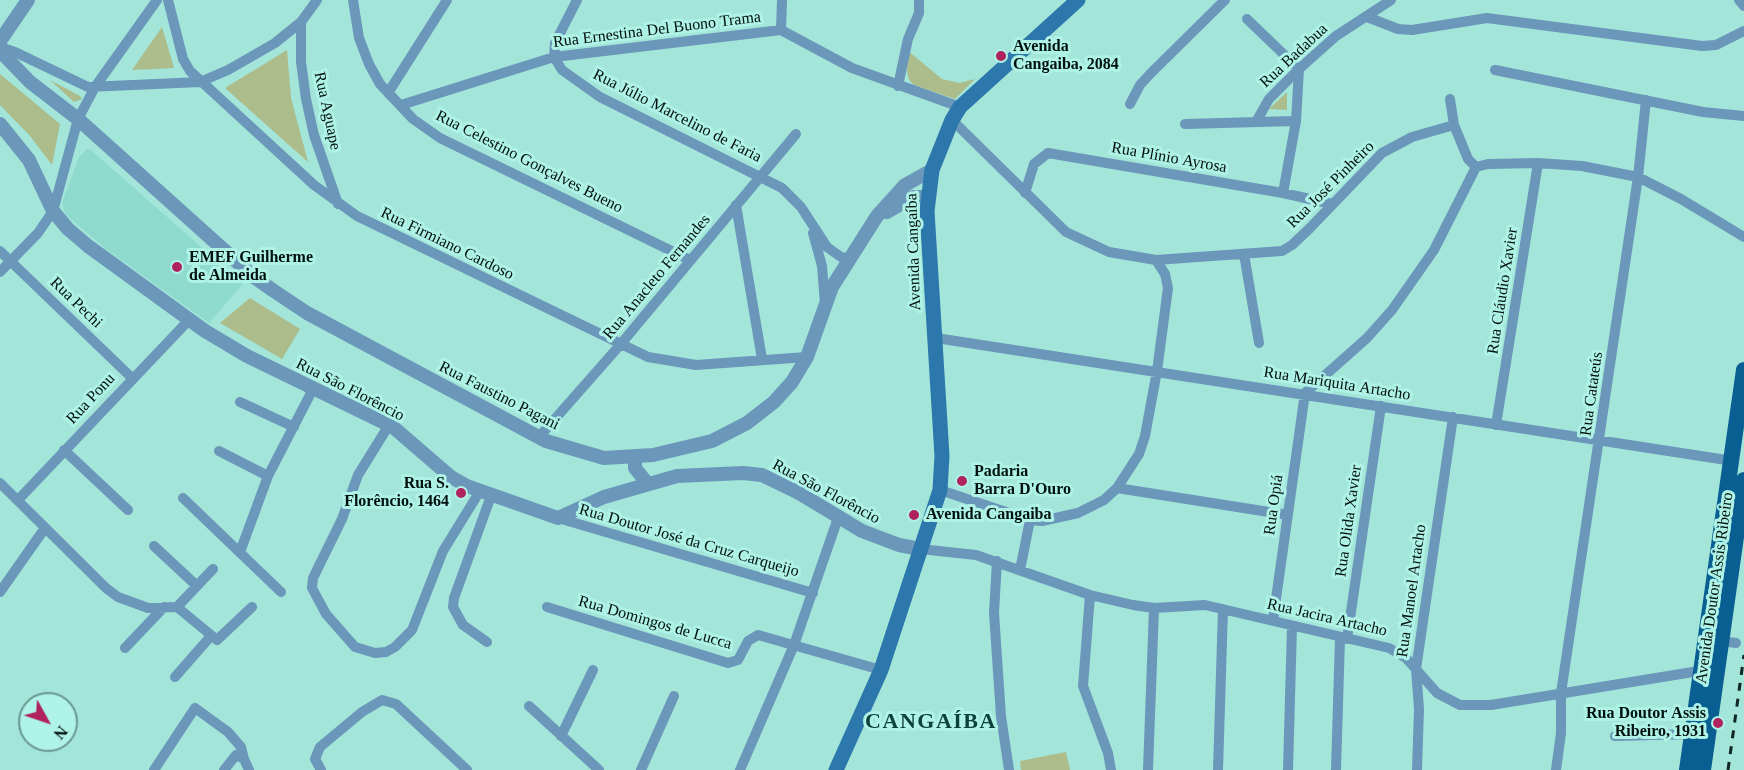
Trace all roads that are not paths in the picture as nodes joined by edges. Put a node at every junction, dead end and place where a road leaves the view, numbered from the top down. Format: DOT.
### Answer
graph roads {
  1 [pos="28,0"];
  2 [pos="157,0"];
  3 [pos="168,0"];
  4 [pos="317,0"];
  5 [pos="353,0"];
  6 [pos="447,0"];
  7 [pos="577,0"];
  8 [pos="782,0"];
  9 [pos="919,0"];
  10 [pos="1078,0"];
  11 [pos="1224,0"];
  12 [pos="1391,0"];
  13 [pos="1739,0"];
  14 [pos="1744,6"];
  15 [pos="1367,17"];
  16 [pos="1247,19"];
  17 [pos="301,22"];
  18 [pos="781,30"];
  19 [pos="1744,31"];
  20 [pos="0,41"];
  21 [pos="0,49"];
  22 [pos="554,57"];
  23 [pos="1299,69"];
  24 [pos="1495,70"];
  25 [pos="200,82"];
  26 [pos="898,86"];
  27 [pos="95,87"];
  28 [pos="388,93"];
  29 [pos="1450,99"];
  30 [pos="1646,100"];
  31 [pos="1130,104"];
  32 [pos="401,105"];
  33 [pos="956,114"];
  34 [pos="1744,116"];
  35 [pos="78,119"];
  36 [pos="1296,121"];
  37 [pos="1256,122"];
  38 [pos="0,124"];
  39 [pos="1185,124"];
  40 [pos="1454,125"];
  41 [pos="796,134"];
  42 [pos="1538,163"];
  43 [pos="1476,167"];
  44 [pos="932,170"];
  45 [pos="761,175"];
  46 [pos="1638,177"];
  47 [pos="1025,193"];
  48 [pos="1283,193"];
  49 [pos="928,197"];
  50 [pos="338,204"];
  51 [pos="1332,204"];
  52 [pos="736,205"];
  53 [pos="53,211"];
  54 [pos="809,218"];
  55 [pos="873,226"];
  56 [pos="1744,237"];
  57 [pos="0,250"];
  58 [pos="1244,254"];
  59 [pos="850,259"];
  60 [pos="690,260"];
  61 [pos="1156,260"];
  62 [pos="11,261"];
  63 [pos="0,272"];
  64 [pos="825,306"];
  65 [pos="189,320"];
  66 [pos="936,338"];
  67 [pos="1259,343"];
  68 [pos="621,345"];
  69 [pos="807,357"];
  70 [pos="762,359"];
  71 [pos="1744,370"];
  72 [pos="1156,371"];
  73 [pos="132,378"];
  74 [pos="313,389"];
  75 [pos="1305,393"];
  76 [pos="240,402"];
  77 [pos="1381,406"];
  78 [pos="1453,417"];
  79 [pos="1496,425"];
  80 [pos="389,426"];
  81 [pos="294,427"];
  82 [pos="539,437"];
  83 [pos="1600,442"];
  84 [pos="64,450"];
  85 [pos="219,451"];
  86 [pos="674,451"];
  87 [pos="635,456"];
  88 [pos="1733,461"];
  89 [pos="268,476"];
  90 [pos="677,476"];
  91 [pos="1744,480"];
  92 [pos="0,483"];
  93 [pos="647,483"];
  94 [pos="1117,488"];
  95 [pos="940,490"];
  96 [pos="485,494"];
  97 [pos="183,498"];
  98 [pos="18,500"];
  99 [pos="128,510"];
  100 [pos="1288,515"];
  101 [pos="558,518"];
  102 [pos="838,518"];
  103 [pos="1030,520"];
  104 [pos="45,528"];
  105 [pos="154,546"];
  106 [pos="920,549"];
  107 [pos="240,552"];
  108 [pos="997,561"];
  109 [pos="213,569"];
  110 [pos="1020,570"];
  111 [pos="197,586"];
  112 [pos="0,592"];
  113 [pos="281,592"];
  114 [pos="813,593"];
  115 [pos="1090,595"];
  116 [pos="177,607"];
  117 [pos="252,607"];
  118 [pos="547,607"];
  119 [pos="164,608"];
  120 [pos="1154,608"];
  121 [pos="1223,609"];
  122 [pos="1273,620"];
  123 [pos="1292,626"];
  124 [pos="210,637"];
  125 [pos="1343,639"];
  126 [pos="487,642"];
  127 [pos="794,645"];
  128 [pos="125,648"];
  129 [pos="592,669"];
  130 [pos="1416,669"];
  131 [pos="880,670"];
  132 [pos="1710,670"];
  133 [pos="175,677"];
  134 [pos="1562,693"];
  135 [pos="674,696"];
  136 [pos="529,706"];
  137 [pos="1692,734"];
  138 [pos="561,736"];
  139 [pos="1615,736"];
  140 [pos="246,765"];
  141 [pos="226,766"];
  142 [pos="154,770"];
  143 [pos="321,770"];
  144 [pos="467,770"];
  145 [pos="599,770"];
  146 [pos="641,770"];
  147 [pos="740,770"];
  148 [pos="836,770"];
  149 [pos="1009,770"];
  150 [pos="1111,770"];
  151 [pos="1149,770"];
  152 [pos="1218,770"];
  153 [pos="1288,770"];
  154 [pos="1336,770"];
  155 [pos="1417,770"];
  156 [pos="1556,770"];
  157 [pos="1688,770"];
  158 [pos="1703,770"];
  1 -- 20 [label="street"];
  2 -- 27 [label="street"];
  3 -- 25 [label="street, Rua Firmiano Cardoso"];
  4 -- 17 [label="street"];
  5 -- 28 [label="street, Rua Celestino Gonçalves Bueno"];
  6 -- 28 [label="street"];
  7 -- 22 [label="street"];
  8 -- 18 [label="street"];
  9 -- 26 [label="street"];
  10 -- 33 [label="main road, Avenida Cangaíba"];
  11 -- 31 [label="street"];
  12 -- 15 [label="street, Rua Badabua"];
  13 -- 14 [label="street"];
  15 -- 19 [label="street"];
  15 -- 23 [label="street, Rua Badabua"];
  16 -- 23 [label="street"];
  17 -- 25 [label="street"];
  17 -- 50 [label="street, Rua Aguape"];
  18 -- 22 [label="street, Rua Ernestina Del Buono Trama"];
  18 -- 26 [label="street"];
  21 -- 27 [label="street"];
  21 -- 35 [label="street, Rua Faustino Pagani"];
  22 -- 32 [label="street, Rua Ernestina Del Buono Trama"];
  22 -- 45 [label="street, Rua Júlio Marcelino de Faria"];
  23 -- 36 [label="street"];
  23 -- 37 [label="street, Rua Badabua"];
  24 -- 30 [label="street"];
  25 -- 27 [label="street"];
  25 -- 50 [label="street, Rua Firmiano Cardoso"];
  26 -- 33 [label="street"];
  27 -- 35 [label="street"];
  28 -- 32 [label="street, Rua Celestino Gonçalves Bueno"];
  29 -- 40 [label="street"];
  30 -- 34 [label="street"];
  30 -- 46 [label="street, Rua Catateús"];
  32 -- 60 [label="street, Rua Celestino Gonçalves Bueno"];
  33 -- 44 [label="main road, Avenida Cangaíba"];
  33 -- 47 [label="street, Rua José Pinheiro"];
  35 -- 53 [label="street"];
  35 -- 82 [label="street, Rua Faustino Pagani"];
  36 -- 37 [label="street"];
  36 -- 48 [label="street"];
  37 -- 39 [label="street"];
  38 -- 53 [label="street, Rua São Florêncio"];
  40 -- 43 [label="street"];
  40 -- 51 [label="street, Rua José Pinheiro"];
  41 -- 45 [label="street, Rua Anacleto Fernandes"];
  42 -- 43 [label="street"];
  42 -- 46 [label="street"];
  42 -- 79 [label="street, Rua Cláudio Xavier"];
  43 -- 75 [label="street"];
  44 -- 49 [label="main road, Avenida Cangaíba"];
  44 -- 55 [label="street, Rua Faustino Pagani"];
  45 -- 52 [label="street, Rua Anacleto Fernandes"];
  45 -- 54 [label="street, Rua Júlio Marcelino de Faria"];
  46 -- 56 [label="street"];
  46 -- 83 [label="street, Rua Catateús"];
  47 -- 48 [label="street, Rua Plínio Ayrosa"];
  47 -- 61 [label="street, Rua José Pinheiro"];
  48 -- 51 [label="street, Rua Plínio Ayrosa"];
  49 -- 55 [label="street, Rua Faustino Pagani"];
  49 -- 66 [label="main road, Avenida Cangaíba"];
  50 -- 68 [label="street, Rua Firmiano Cardoso"];
  51 -- 58 [label="street, Rua José Pinheiro"];
  52 -- 60 [label="street, Rua Anacleto Fernandes"];
  52 -- 70 [label="street"];
  53 -- 62 [label="street"];
  53 -- 65 [label="street, Rua São Florêncio"];
  54 -- 59 [label="street, Rua Júlio Marcelino de Faria"];
  54 -- 64 [label="street, Rua Júlio Marcelino de Faria"];
  55 -- 59 [label="street, Rua Faustino Pagani"];
  57 -- 62 [label="street, Rua Pechi"];
  58 -- 61 [label="street, Rua José Pinheiro"];
  58 -- 67 [label="street"];
  59 -- 64 [label="street, Rua Faustino Pagani"];
  60 -- 68 [label="street, Rua Anacleto Fernandes"];
  61 -- 72 [label="street"];
  62 -- 63 [label="street"];
  62 -- 73 [label="street, Rua Pechi"];
  64 -- 69 [label="street, Rua Faustino Pagani"];
  65 -- 73 [label="street, Rua Ponu"];
  65 -- 74 [label="street, Rua São Florêncio"];
  66 -- 72 [label="street, Rua Mariquita Artacho"];
  66 -- 95 [label="main road, Avenida Cangaíba"];
  68 -- 70 [label="street, Rua Firmiano Cardoso"];
  68 -- 82 [label="street, Rua Anacleto Fernandes"];
  69 -- 70 [label="street, Rua Firmiano Cardoso"];
  69 -- 86 [label="street, Rua Faustino Pagani"];
  71 -- 88 [label="main road, Avenida Doutor Assis Ribeiro"];
  72 -- 75 [label="street, Rua Mariquita Artacho"];
  72 -- 94 [label="street"];
  73 -- 84 [label="street, Rua Ponu"];
  74 -- 80 [label="street, Rua São Florêncio"];
  74 -- 81 [label="street"];
  75 -- 77 [label="street, Rua Mariquita Artacho"];
  75 -- 100 [label="street, Rua Opiá"];
  76 -- 81 [label="street"];
  77 -- 78 [label="street, Rua Mariquita Artacho"];
  77 -- 125 [label="street, Rua Olida Xavier"];
  78 -- 79 [label="street, Rua Mariquita Artacho"];
  78 -- 130 [label="street, Rua Manoel Artacho"];
  79 -- 83 [label="street, Rua Mariquita Artacho"];
  80 -- 96 [label="street, Rua São Florêncio"];
  80 -- 96 [label="street"];
  81 -- 89 [label="street"];
  82 -- 87 [label="street, Rua Faustino Pagani"];
  83 -- 88 [label="street, Rua Mariquita Artacho"];
  83 -- 134 [label="street, Rua Catateús"];
  84 -- 98 [label="street, Rua Ponu"];
  84 -- 99 [label="street"];
  85 -- 89 [label="street"];
  86 -- 87 [label="street, Rua Faustino Pagani"];
  86 -- 90 [label="street"];
  87 -- 93 [label="street"];
  88 -- 132 [label="main road, Avenida Doutor Assis Ribeiro"];
  89 -- 107 [label="street"];
  90 -- 93 [label="street, Rua São Florêncio"];
  90 -- 102 [label="street, Rua São Florêncio"];
  91 -- 132 [label="main road, Avenida Doutor Assis Ribeiro"];
  92 -- 98 [label="street"];
  93 -- 101 [label="street, Rua São Florêncio"];
  94 -- 100 [label="street"];
  94 -- 103 [label="street"];
  95 -- 103 [label="street"];
  95 -- 106 [label="main road, Avenida Cangaíba"];
  96 -- 101 [label="street, Rua São Florêncio"];
  96 -- 126 [label="street"];
  97 -- 107 [label="street"];
  98 -- 104 [label="street"];
  100 -- 122 [label="street, Rua Opiá"];
  101 -- 114 [label="street, Rua Doutor José da Cruz Carqueijo"];
  102 -- 106 [label="street, Rua São Florêncio"];
  102 -- 114 [label="street"];
  103 -- 110 [label="street"];
  104 -- 112 [label="street"];
  104 -- 119 [label="street"];
  105 -- 111 [label="street"];
  106 -- 108 [label="street, Rua Jacira Artacho"];
  106 -- 131 [label="main road"];
  107 -- 113 [label="street"];
  108 -- 110 [label="street, Rua Jacira Artacho"];
  108 -- 149 [label="street"];
  109 -- 111 [label="street"];
  110 -- 115 [label="street, Rua Jacira Artacho"];
  111 -- 116 [label="street"];
  114 -- 127 [label="street"];
  115 -- 120 [label="street, Rua Jacira Artacho"];
  115 -- 150 [label="street"];
  116 -- 119 [label="street"];
  116 -- 124 [label="street"];
  117 -- 124 [label="street"];
  118 -- 127 [label="street, Rua Domingos de Lucca"];
  119 -- 128 [label="street"];
  120 -- 121 [label="street, Rua Jacira Artacho"];
  120 -- 151 [label="street"];
  121 -- 122 [label="street, Rua Jacira Artacho"];
  121 -- 152 [label="street"];
  122 -- 123 [label="street, Rua Jacira Artacho"];
  123 -- 125 [label="street, Rua Jacira Artacho"];
  123 -- 153 [label="street"];
  124 -- 133 [label="street"];
  125 -- 130 [label="street, Rua Jacira Artacho"];
  125 -- 154 [label="street, Rua Olida Xavier"];
  127 -- 131 [label="street, Rua Domingos de Lucca"];
  127 -- 147 [label="street"];
  129 -- 138 [label="street"];
  130 -- 134 [label="street, Rua Jacira Artacho"];
  130 -- 155 [label="street, Rua Manoel Artacho"];
  131 -- 148 [label="main road"];
  132 -- 134 [label="street, Rua Jacira Artacho"];
  132 -- 137 [label="main road, Avenida Doutor Assis Ribeiro"];
  132 -- 158 [label="main road, Avenida Doutor Assis Ribeiro"];
  134 -- 156 [label="street, Rua Catateús"];
  135 -- 146 [label="street"];
  136 -- 138 [label="street"];
  137 -- 139 [label="street"];
  137 -- 157 [label="main road, Avenida Doutor Assis Ribeiro"];
  138 -- 145 [label="street"];
  140 -- 141 [label="street"];
  140 -- 142 [label="street"];
  143 -- 144 [label="street"];
}
